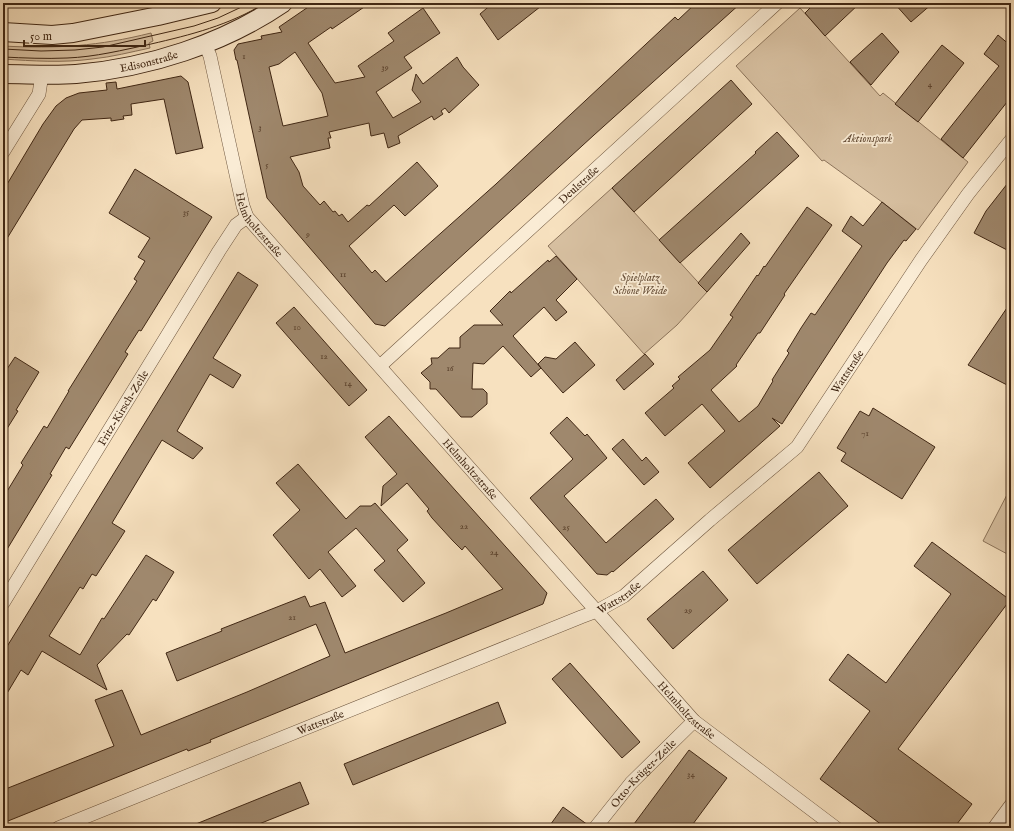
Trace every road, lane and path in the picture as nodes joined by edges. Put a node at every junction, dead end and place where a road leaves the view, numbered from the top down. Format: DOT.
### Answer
graph roads {
  1 [pos="283,3"];
  2 [pos="777,3"];
  3 [pos="206,4"];
  4 [pos="3,32"];
  5 [pos="205,44"];
  6 [pos="3,74"];
  7 [pos="42,74"];
  8 [pos="1011,140"];
  9 [pos="3,152"];
  10 [pos="247,217"];
  11 [pos="380,366"];
  12 [pos="3,603"];
  13 [pos="597,610"];
  14 [pos="694,721"];
  15 [pos="1011,805"];
  16 [pos="58,828"];
  17 [pos="595,828"];
  18 [pos="836,828"];
  19 [pos="994,828"];
  1 -- 5 [label="main road, Edisonstraße"];
  2 -- 11 [label="street, Deulstraße"];
  3 -- 4 [label="main road"];
  5 -- 7 [label="main road, Edisonstraße"];
  5 -- 10 [label="street, Helmholtzstraße"];
  6 -- 7 [label="main road, Edisonstraße"];
  7 -- 9 [label="street"];
  8 -- 13 [label="street, Wattstraße"];
  10 -- 11 [label="street, Helmholtzstraße"];
  10 -- 12 [label="street, Fritz-Kirsch-Zeile"];
  11 -- 13 [label="street, Helmholtzstraße"];
  13 -- 14 [label="street, Helmholtzstraße"];
  13 -- 16 [label="street, Wattstraße"];
  14 -- 17 [label="street, Otto-Krüger-Zeile"];
  14 -- 18 [label="street, Helmholtzstraße"];
  15 -- 19 [label="street"];
}
